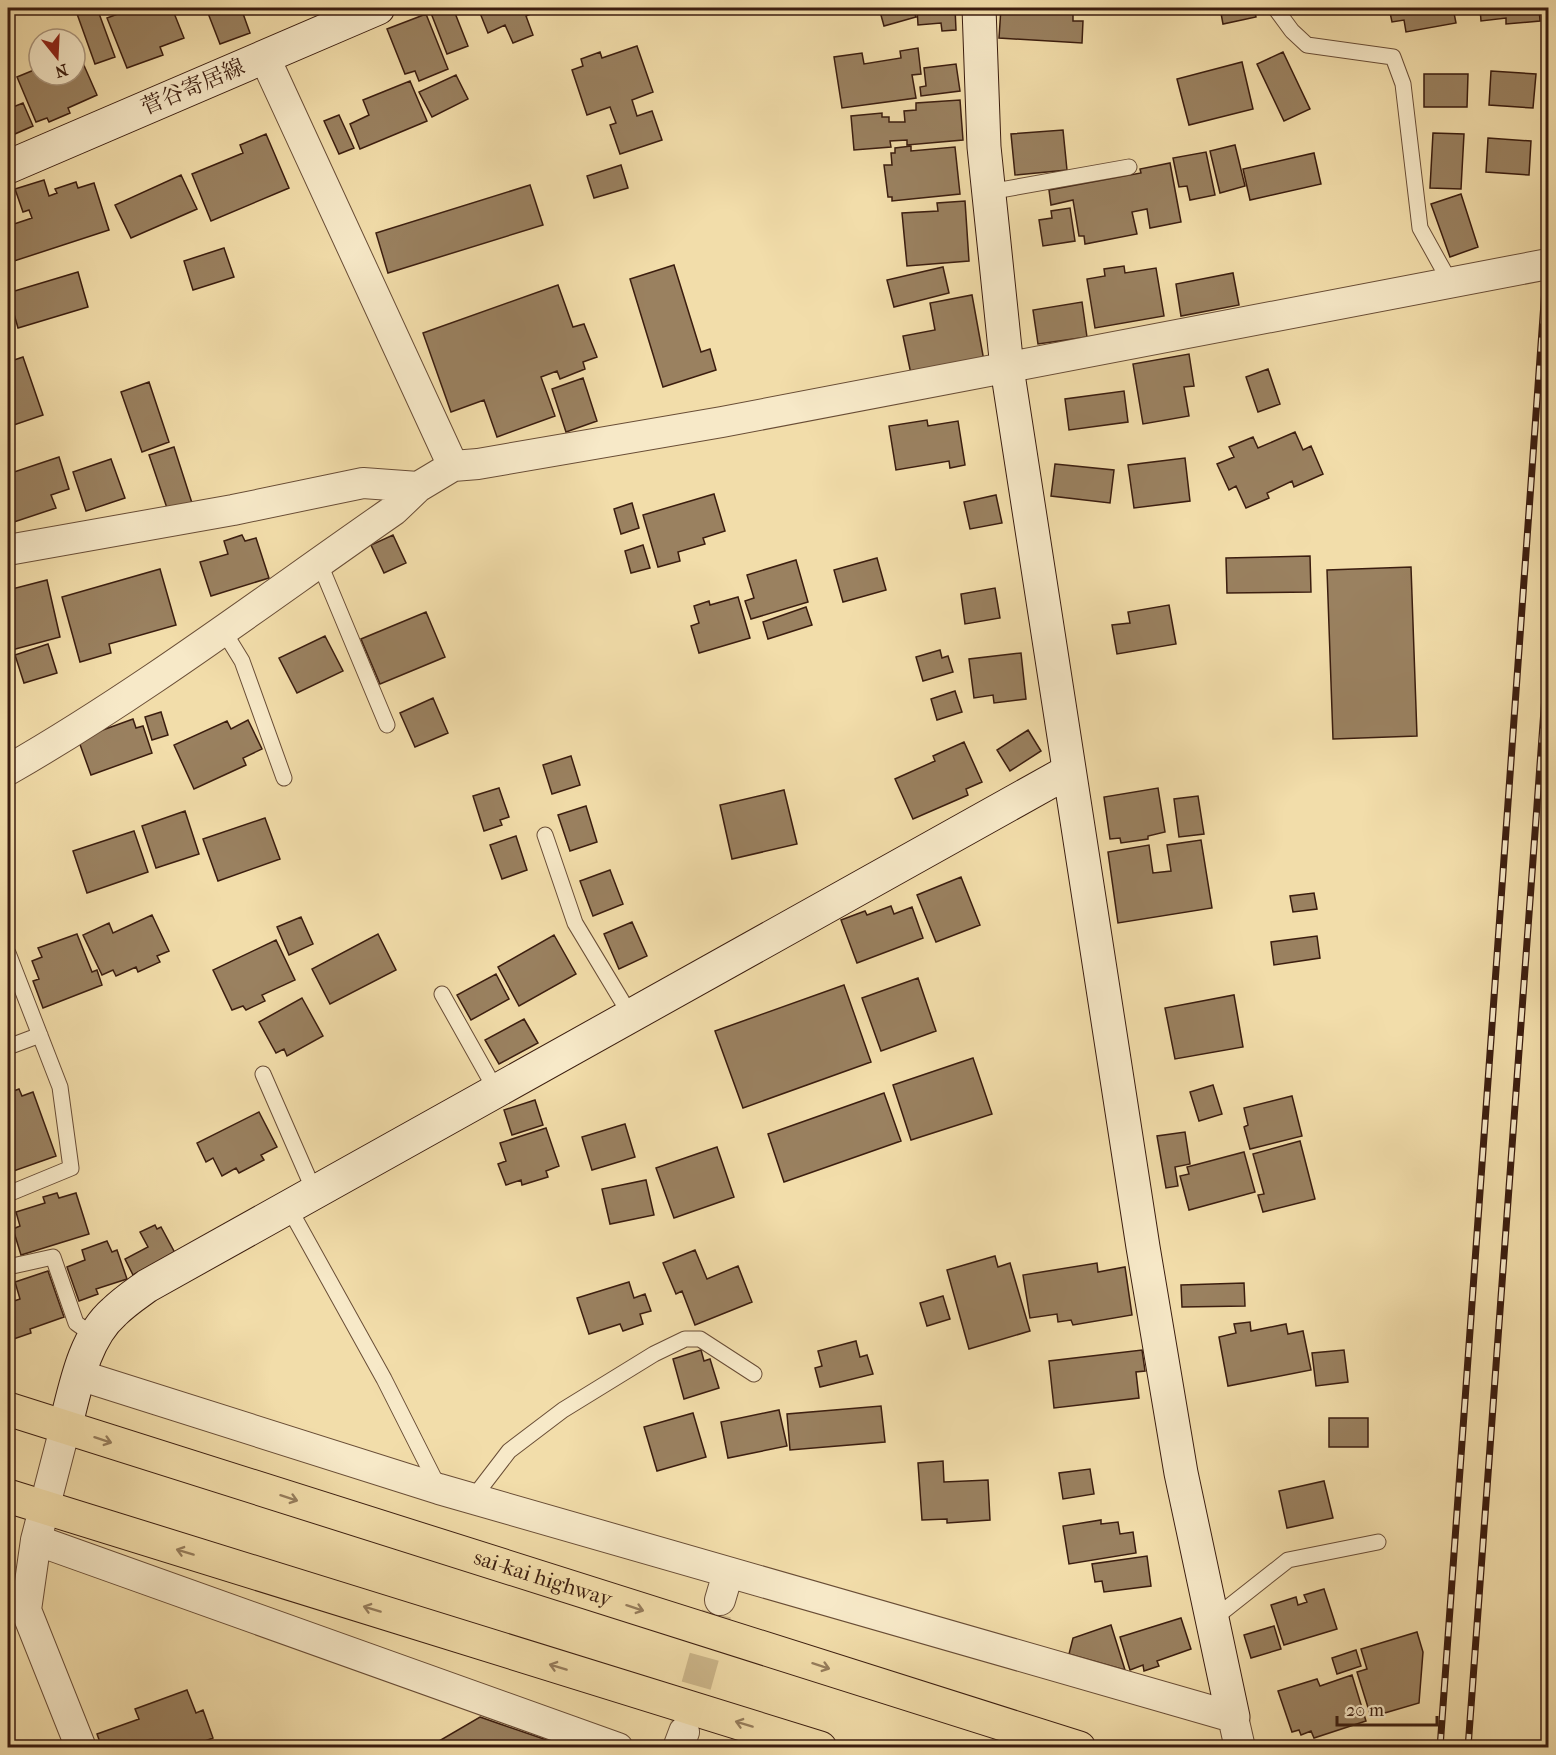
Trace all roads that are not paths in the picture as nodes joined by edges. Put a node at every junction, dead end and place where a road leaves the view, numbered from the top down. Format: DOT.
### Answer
graph roads {
  1 [pos="378,8"];
  2 [pos="980,8"];
  3 [pos="1275,8"];
  4 [pos="264,56"];
  5 [pos="8,167"];
  6 [pos="1129,167"];
  7 [pos="989,192"];
  8 [pos="1548,264"];
  9 [pos="1449,282"];
  10 [pos="1007,368"];
  11 [pos="453,466"];
  12 [pos="418,487"];
  13 [pos="8,550"];
  14 [pos="319,562"];
  15 [pos="223,630"];
  16 [pos="387,725"];
  17 [pos="8,770"];
  18 [pos="1069,771"];
  19 [pos="284,777"];
  20 [pos="545,835"];
  21 [pos="8,953"];
  22 [pos="442,994"];
  23 [pos="631,1016"];
  24 [pos="40,1035"];
  25 [pos="8,1047"];
  26 [pos="263,1074"];
  27 [pos="496,1092"];
  28 [pos="8,1194"];
  29 [pos="302,1201"];
  30 [pos="8,1267"];
  31 [pos="94,1336"];
  32 [pos="754,1374"];
  33 [pos="79,1375"];
  34 [pos="8,1409"];
  35 [pos="65,1428"];
  36 [pos="439,1489"];
  37 [pos="8,1496"];
  38 [pos="473,1498"];
  39 [pos="45,1509"];
  40 [pos="36,1540"];
  41 [pos="1378,1542"];
  42 [pos="1212,1620"];
  43 [pos="1237,1732"];
  44 [pos="81,1748"];
  45 [pos="618,1748"];
  46 [pos="820,1748"];
  47 [pos="1079,1748"];
  1 -- 4 [label="street, 菅谷寄居線"];
  2 -- 7 [label="street"];
  3 -- 9 [label="lane"];
  4 -- 5 [label="street, 菅谷寄居線"];
  4 -- 11 [label="street"];
  6 -- 7 [label="lane"];
  7 -- 10 [label="street"];
  8 -- 9 [label="street"];
  9 -- 10 [label="street"];
  10 -- 11 [label="street"];
  10 -- 18 [label="street"];
  11 -- 12 [label="street"];
  12 -- 13 [label="street"];
  12 -- 14 [label="street"];
  14 -- 15 [label="street"];
  14 -- 16 [label="lane"];
  15 -- 17 [label="street"];
  15 -- 19 [label="lane"];
  18 -- 23 [label="street"];
  18 -- 42 [label="street"];
  20 -- 23 [label="lane"];
  21 -- 24 [label="lane"];
  22 -- 27 [label="lane"];
  23 -- 27 [label="street"];
  24 -- 25 [label="lane"];
  24 -- 28 [label="lane"];
  26 -- 29 [label="lane"];
  27 -- 29 [label="street"];
  29 -- 31 [label="street"];
  29 -- 36 [label="lane"];
  30 -- 31 [label="lane"];
  31 -- 33 [label="street"];
  32 -- 38 [label="lane"];
  33 -- 35 [label="street"];
  33 -- 36 [label="street"];
  34 -- 35 [label="highway, sai-kai highway"];
  35 -- 39 [label="street"];
  35 -- 47 [label="highway, sai-kai highway, one-way"];
  36 -- 38 [label="street"];
  37 -- 39 [label="highway"];
  38 -- 43 [label="street"];
  39 -- 40 [label="street"];
  46 -- 39 [label="highway, one-way"];
  40 -- 44 [label="street"];
  40 -- 45 [label="street"];
  41 -- 42 [label="lane"];
  42 -- 43 [label="street"];
}
